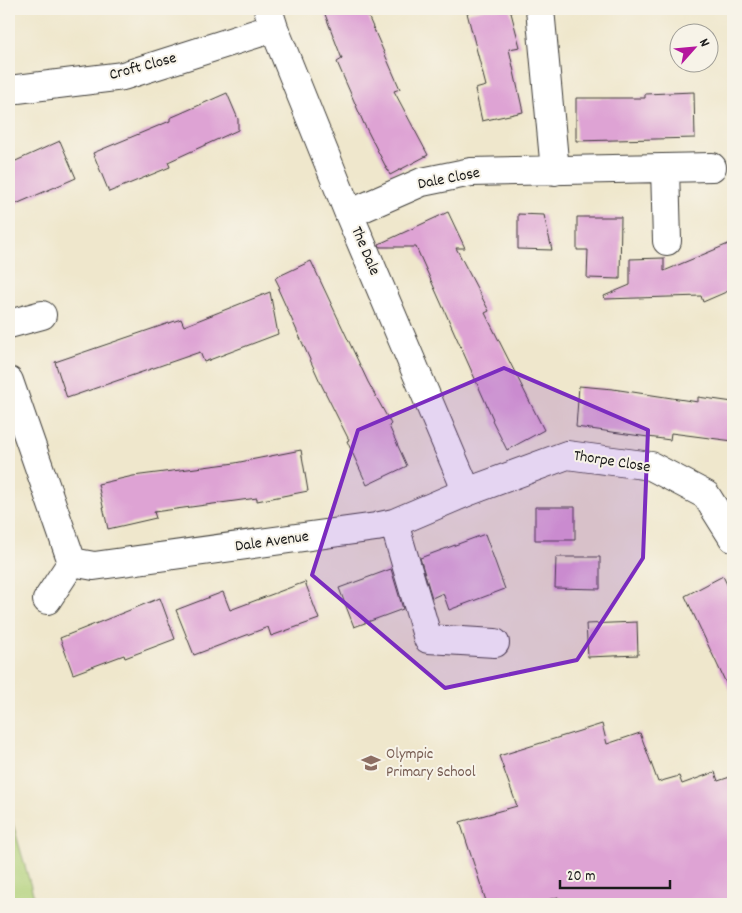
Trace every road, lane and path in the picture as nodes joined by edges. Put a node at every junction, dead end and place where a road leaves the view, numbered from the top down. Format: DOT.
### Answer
graph roads {
  1 [pos="540,9"];
  2 [pos="271,19"];
  3 [pos="9,90"];
  4 [pos="712,167"];
  5 [pos="665,168"];
  6 [pos="555,170"];
  7 [pos="349,214"];
  8 [pos="667,241"];
  9 [pos="42,315"];
  10 [pos="9,324"];
  11 [pos="9,382"];
  12 [pos="467,492"];
  13 [pos="394,523"];
  14 [pos="733,538"];
  15 [pos="72,562"];
  16 [pos="47,600"];
  17 [pos="495,643"];
  1 -- 6 [label="street"];
  2 -- 3 [label="street, Croft Close"];
  2 -- 7 [label="street, The Dale"];
  4 -- 5 [label="street, Dale Close"];
  5 -- 6 [label="street, Dale Close"];
  5 -- 8 [label="street"];
  6 -- 7 [label="street, Dale Close"];
  7 -- 12 [label="street, The Dale"];
  9 -- 10 [label="street"];
  11 -- 15 [label="street"];
  12 -- 13 [label="street, Dale Avenue"];
  12 -- 14 [label="street, Thorpe Close"];
  13 -- 15 [label="street, Dale Avenue"];
  13 -- 17 [label="street"];
  15 -- 16 [label="street"];
}
